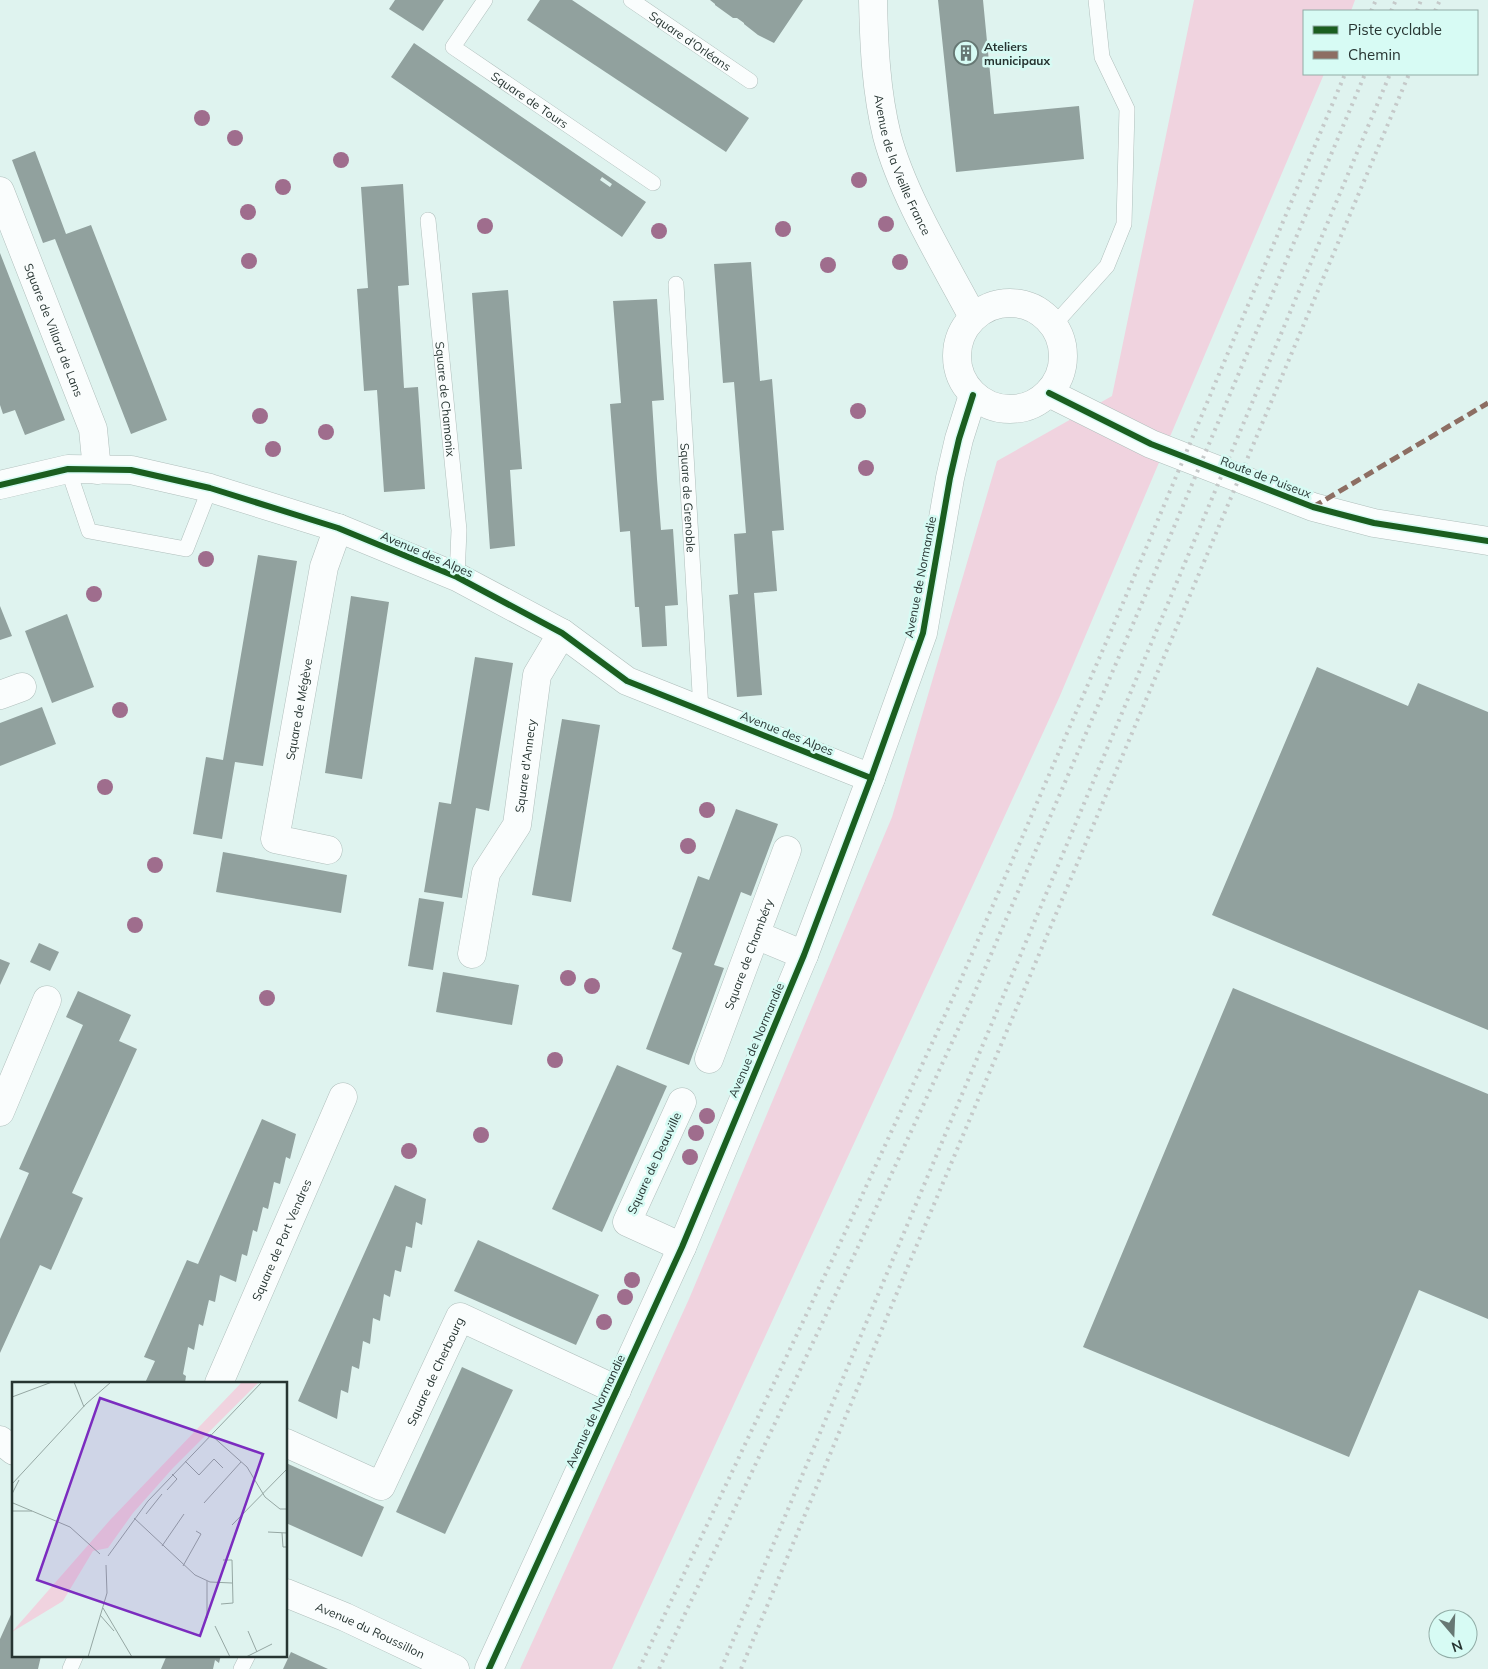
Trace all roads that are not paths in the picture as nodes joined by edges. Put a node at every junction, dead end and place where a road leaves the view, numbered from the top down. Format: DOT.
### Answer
graph roads {
  1 [pos="485,0"];
  2 [pos="631,0"];
  3 [pos="873,0"];
  4 [pos="1096,0"];
  5 [pos="750,81"];
  6 [pos="653,183"];
  7 [pos="0,191"];
  8 [pos="428,220"];
  9 [pos="676,284"];
  10 [pos="973,317"];
  11 [pos="1053,326"];
  12 [pos="1049,393"];
  13 [pos="973,395"];
  14 [pos="68,469"];
  15 [pos="96,470"];
  16 [pos="0,485"];
  17 [pos="210,488"];
  18 [pos="338,528"];
  19 [pos="1488,541"];
  20 [pos="457,577"];
  21 [pos="562,633"];
  22 [pos="701,710"];
  23 [pos="871,778"];
  24 [pos="328,850"];
  25 [pos="787,850"];
  26 [pos="756,935"];
  27 [pos="472,954"];
  28 [pos="804,955"];
  29 [pos="47,1000"];
  30 [pos="709,1059"];
  31 [pos="343,1097"];
  32 [pos="682,1102"];
  33 [pos="0,1112"];
  34 [pos="682,1247"];
  35 [pos="219,1382"];
  36 [pos="617,1390"];
  37 [pos="0,1440"];
  38 [pos="288,1444"];
  39 [pos="12,1449"];
  40 [pos="288,1597"];
  41 [pos="76,1656"];
  42 [pos="248,1656"];
  43 [pos="70,1669"];
  44 [pos="241,1669"];
  45 [pos="456,1669"];
  46 [pos="490,1669"];
  1 -- 6 [label="lane, Square de Tours"];
  2 -- 5 [label="lane, Square d'Orléans"];
  3 -- 10 [label="street, Avenue de la Vieille France"];
  4 -- 11 [label="lane"];
  7 -- 15 [label="street, Square de Villard de Lans"];
  8 -- 20 [label="lane, Square de Chamonix"];
  9 -- 22 [label="lane, Square de Grenoble"];
  10 -- 11 [label="street"];
  10 -- 13 [label="street"];
  11 -- 12 [label="street"];
  12 -- 13 [label="street"];
  12 -- 19 [label="street, Route de Puiseux"];
  13 -- 23 [label="street, Avenue de Normandie"];
  14 -- 15 [label="street, Avenue des Alpes"];
  14 -- 16 [label="street, Avenue des Alpes"];
  14 -- 17 [label="lane"];
  15 -- 17 [label="street, Avenue des Alpes"];
  17 -- 18 [label="street, Avenue des Alpes"];
  18 -- 20 [label="street, Avenue des Alpes"];
  18 -- 24 [label="street, Square de Mégève"];
  20 -- 21 [label="street, Avenue des Alpes"];
  21 -- 22 [label="street, Avenue des Alpes"];
  21 -- 27 [label="street, Square d'Annecy"];
  22 -- 23 [label="street, Avenue des Alpes"];
  23 -- 28 [label="street, Avenue de Normandie"];
  25 -- 26 [label="street, Square de Chambéry"];
  26 -- 28 [label="street"];
  26 -- 30 [label="street, Square de Chambéry"];
  28 -- 34 [label="street, Avenue de Normandie"];
  29 -- 33 [label="street"];
  31 -- 35 [label="street, Square de Port Vendres"];
  32 -- 34 [label="street, Square de Deauville"];
  34 -- 36 [label="street, Avenue de Normandie"];
  36 -- 38 [label="street, Square de Cherbourg"];
  36 -- 46 [label="street, Avenue de Normandie"];
  37 -- 39 [label="street"];
  40 -- 45 [label="street, Avenue du Roussillon"];
  41 -- 43 [label="lane"];
  42 -- 44 [label="lane"];
}
